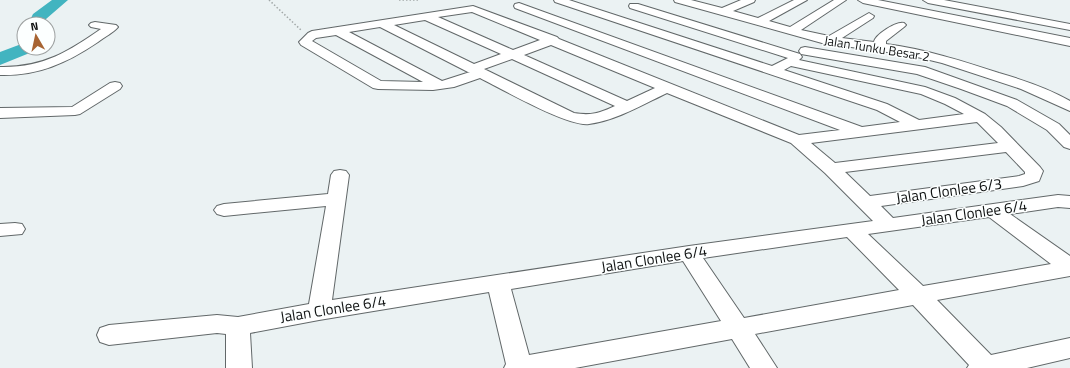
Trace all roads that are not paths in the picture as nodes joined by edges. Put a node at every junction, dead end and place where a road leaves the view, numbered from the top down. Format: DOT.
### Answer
graph roads {
  1 [pos="537,0"];
  2 [pos="559,0"];
  3 [pos="598,0"];
  4 [pos="649,0"];
  5 [pos="679,0"];
  6 [pos="707,0"];
  7 [pos="750,0"];
  8 [pos="802,0"];
  9 [pos="863,0"];
  10 [pos="933,0"];
  11 [pos="819,2"];
  12 [pos="836,3"];
  13 [pos="696,5"];
  14 [pos="579,7"];
  15 [pos="627,8"];
  16 [pos="512,9"];
  17 [pos="723,12"];
  18 [pos="922,12"];
  19 [pos="426,16"];
  20 [pos="491,16"];
  21 [pos="606,16"];
  22 [pos="869,16"];
  23 [pos="760,22"];
  24 [pos="383,24"];
  25 [pos="95,25"];
  26 [pos="900,25"];
  27 [pos="785,29"];
  28 [pos="1070,29"];
  29 [pos="338,31"];
  30 [pos="1053,39"];
  31 [pos="553,40"];
  32 [pos="826,40"];
  33 [pos="1070,42"];
  34 [pos="752,43"];
  35 [pos="880,46"];
  36 [pos="513,54"];
  37 [pos="727,56"];
  38 [pos="797,57"];
  39 [pos="747,62"];
  40 [pos="0,71"];
  41 [pos="477,71"];
  42 [pos="774,71"];
  43 [pos="718,79"];
  44 [pos="440,85"];
  45 [pos="115,86"];
  46 [pos="668,87"];
  47 [pos="687,95"];
  48 [pos="627,106"];
  49 [pos="1070,107"];
  50 [pos="0,113"];
  51 [pos="980,117"];
  52 [pos="917,125"];
  53 [pos="862,132"];
  54 [pos="797,140"];
  55 [pos="1070,144"];
  56 [pos="1011,146"];
  57 [pos="832,169"];
  58 [pos="340,175"];
  59 [pos="336,199"];
  60 [pos="865,202"];
  61 [pos="1070,202"];
  62 [pos="224,210"];
  63 [pos="994,211"];
  64 [pos="889,225"];
  65 [pos="851,230"];
  66 [pos="689,254"];
  67 [pos="1068,264"];
  68 [pos="498,283"];
  69 [pos="918,295"];
  70 [pos="319,310"];
  71 [pos="238,326"];
  72 [pos="737,327"];
  73 [pos="109,335"];
  74 [pos="1070,348"];
  75 [pos="240,368"];
  76 [pos="519,368"];
  77 [pos="764,368"];
  78 [pos="984,368"];
  1 -- 16 [label="street"];
  2 -- 14 [label="street"];
  3 -- 14 [label="street"];
  4 -- 15 [label="street"];
  5 -- 13 [label="street, Jalan Tunku Besar 2"];
  6 -- 13 [label="street"];
  7 -- 17 [label="street"];
  8 -- 23 [label="street"];
  9 -- 18 [label="street"];
  10 -- 18 [label="street"];
  10 -- 28 [label="street"];
  11 -- 12 [label="street"];
  12 -- 27 [label="street"];
  13 -- 17 [label="street, Jalan Tunku Besar 2"];
  14 -- 21 [label="street"];
  15 -- 21 [label="street"];
  15 -- 34 [label="street"];
  16 -- 20 [label="street"];
  16 -- 43 [label="street"];
  17 -- 23 [label="street, Jalan Tunku Besar 2"];
  18 -- 30 [label="street"];
  19 -- 20 [label="street"];
  19 -- 24 [label="street"];
  19 -- 36 [label="street"];
  20 -- 31 [label="street"];
  21 -- 37 [label="street"];
  22 -- 32 [label="street"];
  23 -- 27 [label="street, Jalan Tunku Besar 2"];
  24 -- 29 [label="street"];
  24 -- 41 [label="street"];
  25 -- 40 [label="street"];
  26 -- 35 [label="street"];
  27 -- 32 [label="street, Jalan Tunku Besar 2"];
  27 -- 34 [label="street"];
  28 -- 30 [label="street"];
  29 -- 44 [label="street"];
  29 -- 44 [label="street"];
  30 -- 33 [label="street"];
  31 -- 36 [label="street"];
  31 -- 46 [label="street"];
  32 -- 35 [label="street, Jalan Tunku Besar 2"];
  32 -- 38 [label="street"];
  34 -- 37 [label="street"];
  34 -- 38 [label="street"];
  35 -- 49 [label="street, Jalan Tunku Besar 2"];
  36 -- 41 [label="street"];
  36 -- 48 [label="street"];
  37 -- 39 [label="street"];
  38 -- 42 [label="street"];
  38 -- 51 [label="street"];
  38 -- 55 [label="street"];
  39 -- 42 [label="street"];
  39 -- 43 [label="street"];
  41 -- 44 [label="street"];
  41 -- 48 [label="street"];
  42 -- 52 [label="street"];
  43 -- 47 [label="street"];
  43 -- 53 [label="street"];
  45 -- 50 [label="street"];
  46 -- 47 [label="street"];
  46 -- 48 [label="street"];
  47 -- 54 [label="street"];
  51 -- 52 [label="street"];
  51 -- 56 [label="street"];
  52 -- 53 [label="street"];
  53 -- 54 [label="street"];
  54 -- 57 [label="street"];
  56 -- 57 [label="street"];
  56 -- 60 [label="street, Jalan Clonlee 6/3"];
  57 -- 60 [label="street"];
  58 -- 59 [label="street"];
  59 -- 62 [label="street"];
  59 -- 70 [label="street"];
  60 -- 64 [label="street"];
  61 -- 63 [label="street, Jalan Clonlee 6/4"];
  63 -- 64 [label="street, Jalan Clonlee 6/4"];
  63 -- 67 [label="street"];
  64 -- 65 [label="street, Jalan Clonlee 6/4"];
  65 -- 66 [label="street, Jalan Clonlee 6/4"];
  65 -- 69 [label="street"];
  66 -- 68 [label="street, Jalan Clonlee 6/4"];
  66 -- 72 [label="street"];
  67 -- 69 [label="street"];
  68 -- 70 [label="street, Jalan Clonlee 6/4"];
  68 -- 76 [label="street"];
  69 -- 72 [label="street"];
  69 -- 78 [label="street"];
  70 -- 71 [label="street, Jalan Clonlee 6/4"];
  71 -- 73 [label="street, Jalan Clonlee 6/4"];
  71 -- 75 [label="street"];
  72 -- 76 [label="street"];
  72 -- 77 [label="street"];
  74 -- 78 [label="street"];
}
